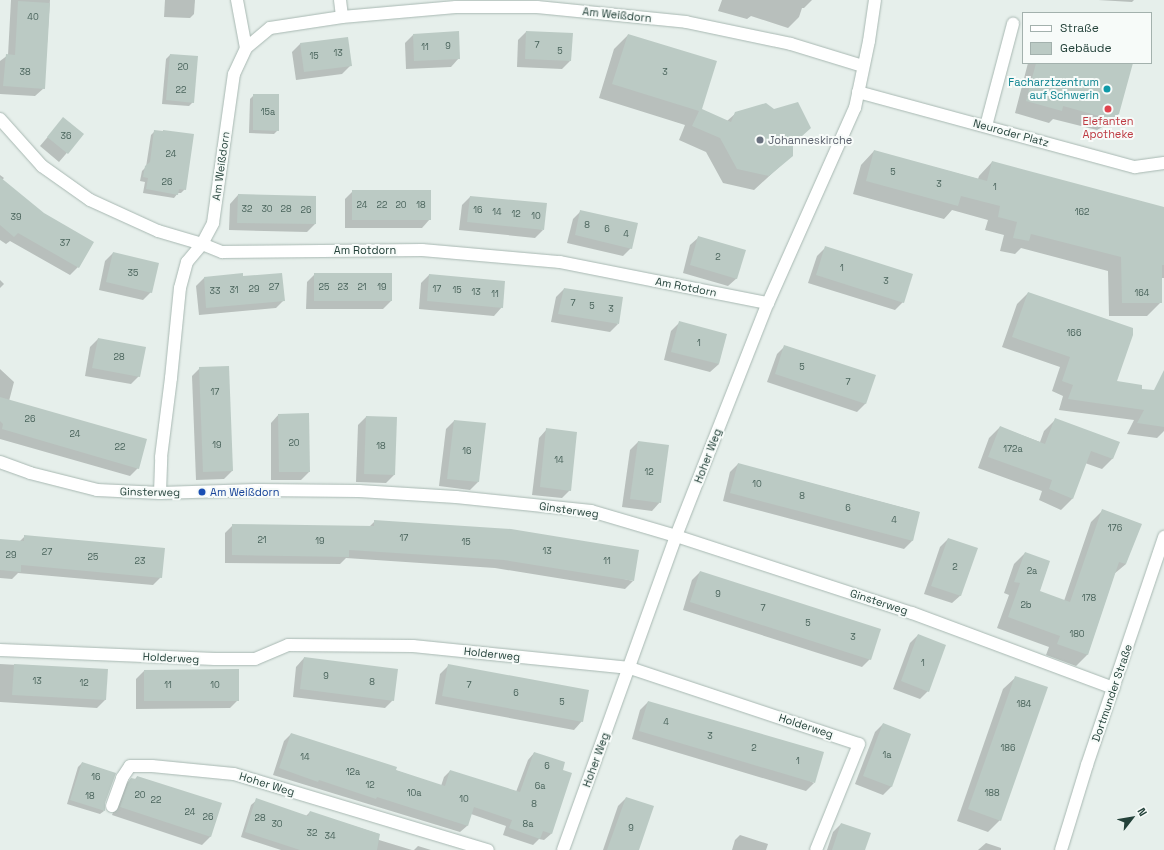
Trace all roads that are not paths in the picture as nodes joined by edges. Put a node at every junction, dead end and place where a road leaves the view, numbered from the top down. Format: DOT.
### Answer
graph roads {
  1 [pos="237,0"];
  2 [pos="340,0"];
  3 [pos="875,0"];
  4 [pos="342,17"];
  5 [pos="1013,24"];
  6 [pos="246,48"];
  7 [pos="863,66"];
  8 [pos="858,92"];
  9 [pos="0,119"];
  10 [pos="986,126"];
  11 [pos="1164,164"];
  12 [pos="202,244"];
  13 [pos="768,304"];
  14 [pos="0,462"];
  15 [pos="160,493"];
  16 [pos="676,536"];
  17 [pos="1164,537"];
  18 [pos="0,650"];
  19 [pos="630,668"];
  20 [pos="1114,688"];
  21 [pos="112,806"];
  22 [pos="488,850"];
  23 [pos="563,850"];
  24 [pos="816,850"];
  25 [pos="1061,850"];
  1 -- 6 [label="street"];
  2 -- 4 [label="street"];
  3 -- 7 [label="street, Hoher Weg"];
  4 -- 6 [label="street, Am Weißdorn"];
  4 -- 7 [label="street, Am Weißdorn"];
  5 -- 10 [label="street"];
  6 -- 12 [label="street, Am Weißdorn"];
  7 -- 8 [label="street, Hoher Weg"];
  8 -- 10 [label="street, Neuroder Platz"];
  8 -- 13 [label="street, Hoher Weg"];
  9 -- 12 [label="street, Am Rotdorn"];
  10 -- 11 [label="street, Neuroder Platz"];
  12 -- 13 [label="street, Am Rotdorn"];
  12 -- 15 [label="street, Am Weißdorn"];
  13 -- 16 [label="street, Hoher Weg"];
  14 -- 15 [label="street, Ginsterweg"];
  15 -- 16 [label="street, Ginsterweg"];
  16 -- 19 [label="street, Hoher Weg"];
  16 -- 20 [label="street, Ginsterweg"];
  17 -- 20 [label="street, Dortmunder Straße"];
  18 -- 19 [label="street, Holderweg"];
  19 -- 23 [label="street, Hoher Weg"];
  19 -- 24 [label="street, Holderweg"];
  20 -- 25 [label="street, Dortmunder Straße"];
  21 -- 22 [label="street, Hoher Weg"];
}
